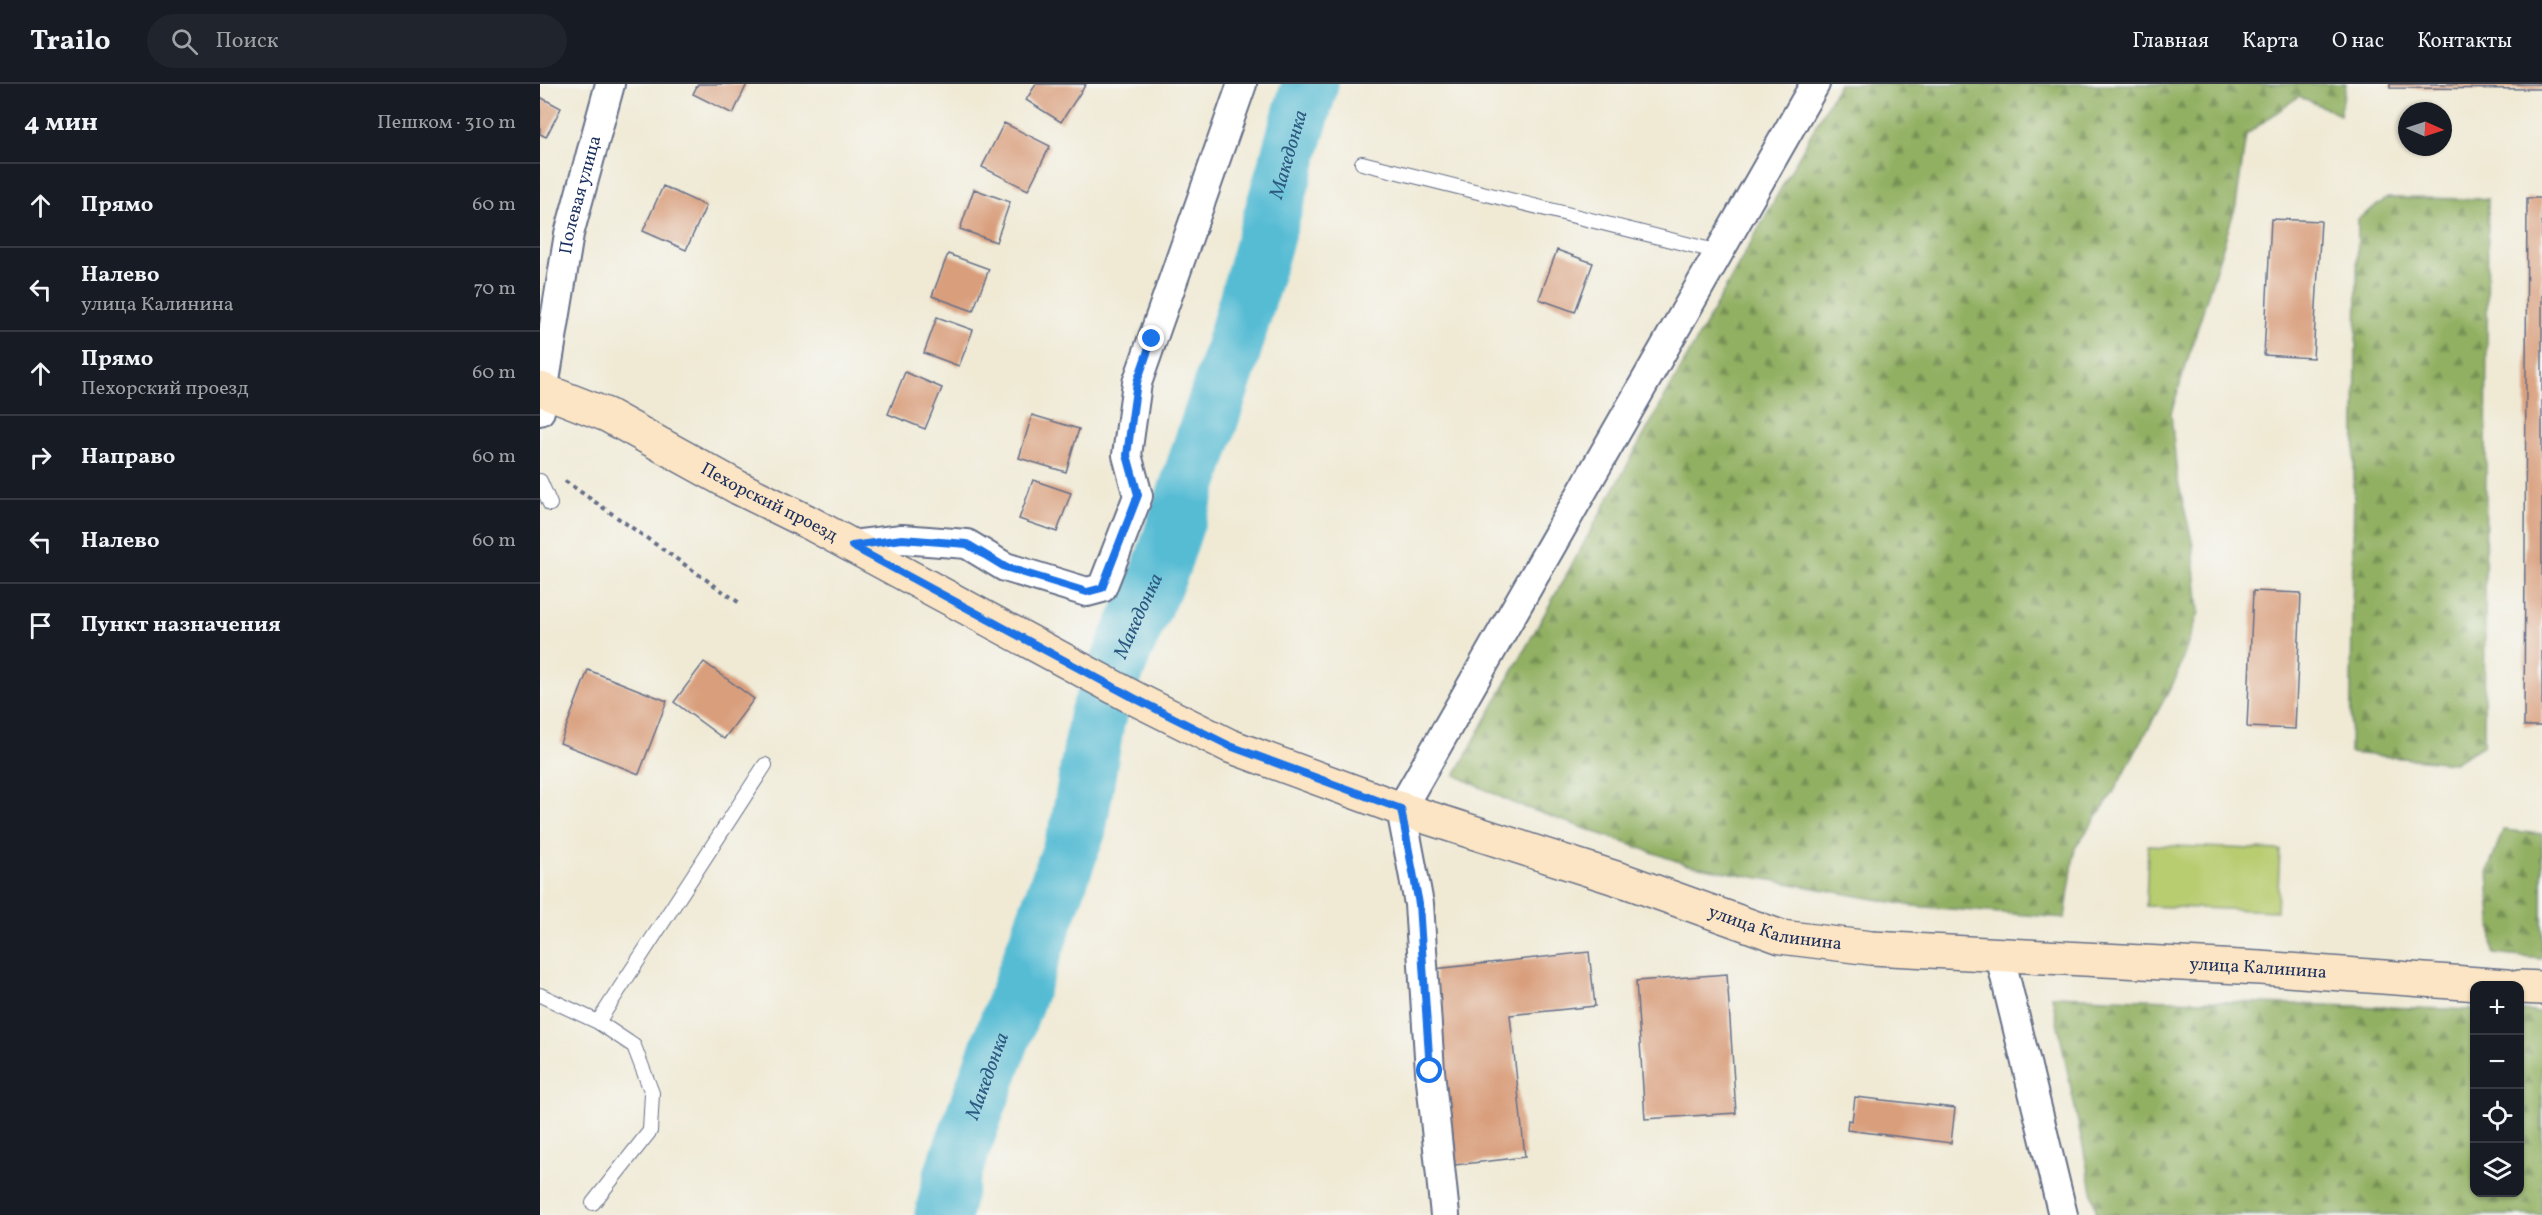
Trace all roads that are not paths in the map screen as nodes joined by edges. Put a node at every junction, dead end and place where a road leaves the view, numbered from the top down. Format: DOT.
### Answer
graph roads {
  1 [pos="610,84"];
  2 [pos="1242,84"];
  3 [pos="1815,84"];
  4 [pos="1362,164"];
  5 [pos="1719,252"];
  6 [pos="542,397"];
  7 [pos="540,481"];
  8 [pos="549,504"];
  9 [pos="852,546"];
  10 [pos="1088,673"];
  11 [pos="765,765"];
  12 [pos="1401,809"];
  13 [pos="2000,956"];
  14 [pos="2470,983"];
  15 [pos="2524,987"];
  16 [pos="2542,988"];
  17 [pos="540,995"];
  18 [pos="598,1022"];
  19 [pos="593,1203"];
  20 [pos="1445,1215"];
  21 [pos="2063,1215"];
  1 -- 6 [label="street, Полевая улица"];
  2 -- 9 [label="street"];
  3 -- 5 [label="street"];
  4 -- 5 [label="lane"];
  5 -- 12 [label="street"];
  6 -- 9 [label="main road, Пехорский проезд"];
  7 -- 8 [label="lane"];
  9 -- 10 [label="main road, Пехорский проезд"];
  10 -- 12 [label="main road, улица Калинина"];
  11 -- 18 [label="lane"];
  12 -- 13 [label="main road, улица Калинина"];
  12 -- 20 [label="street"];
  13 -- 14 [label="main road, улица Калинина"];
  13 -- 21 [label="street"];
  15 -- 16 [label="main road"];
  17 -- 18 [label="lane"];
  18 -- 19 [label="lane"];
}
